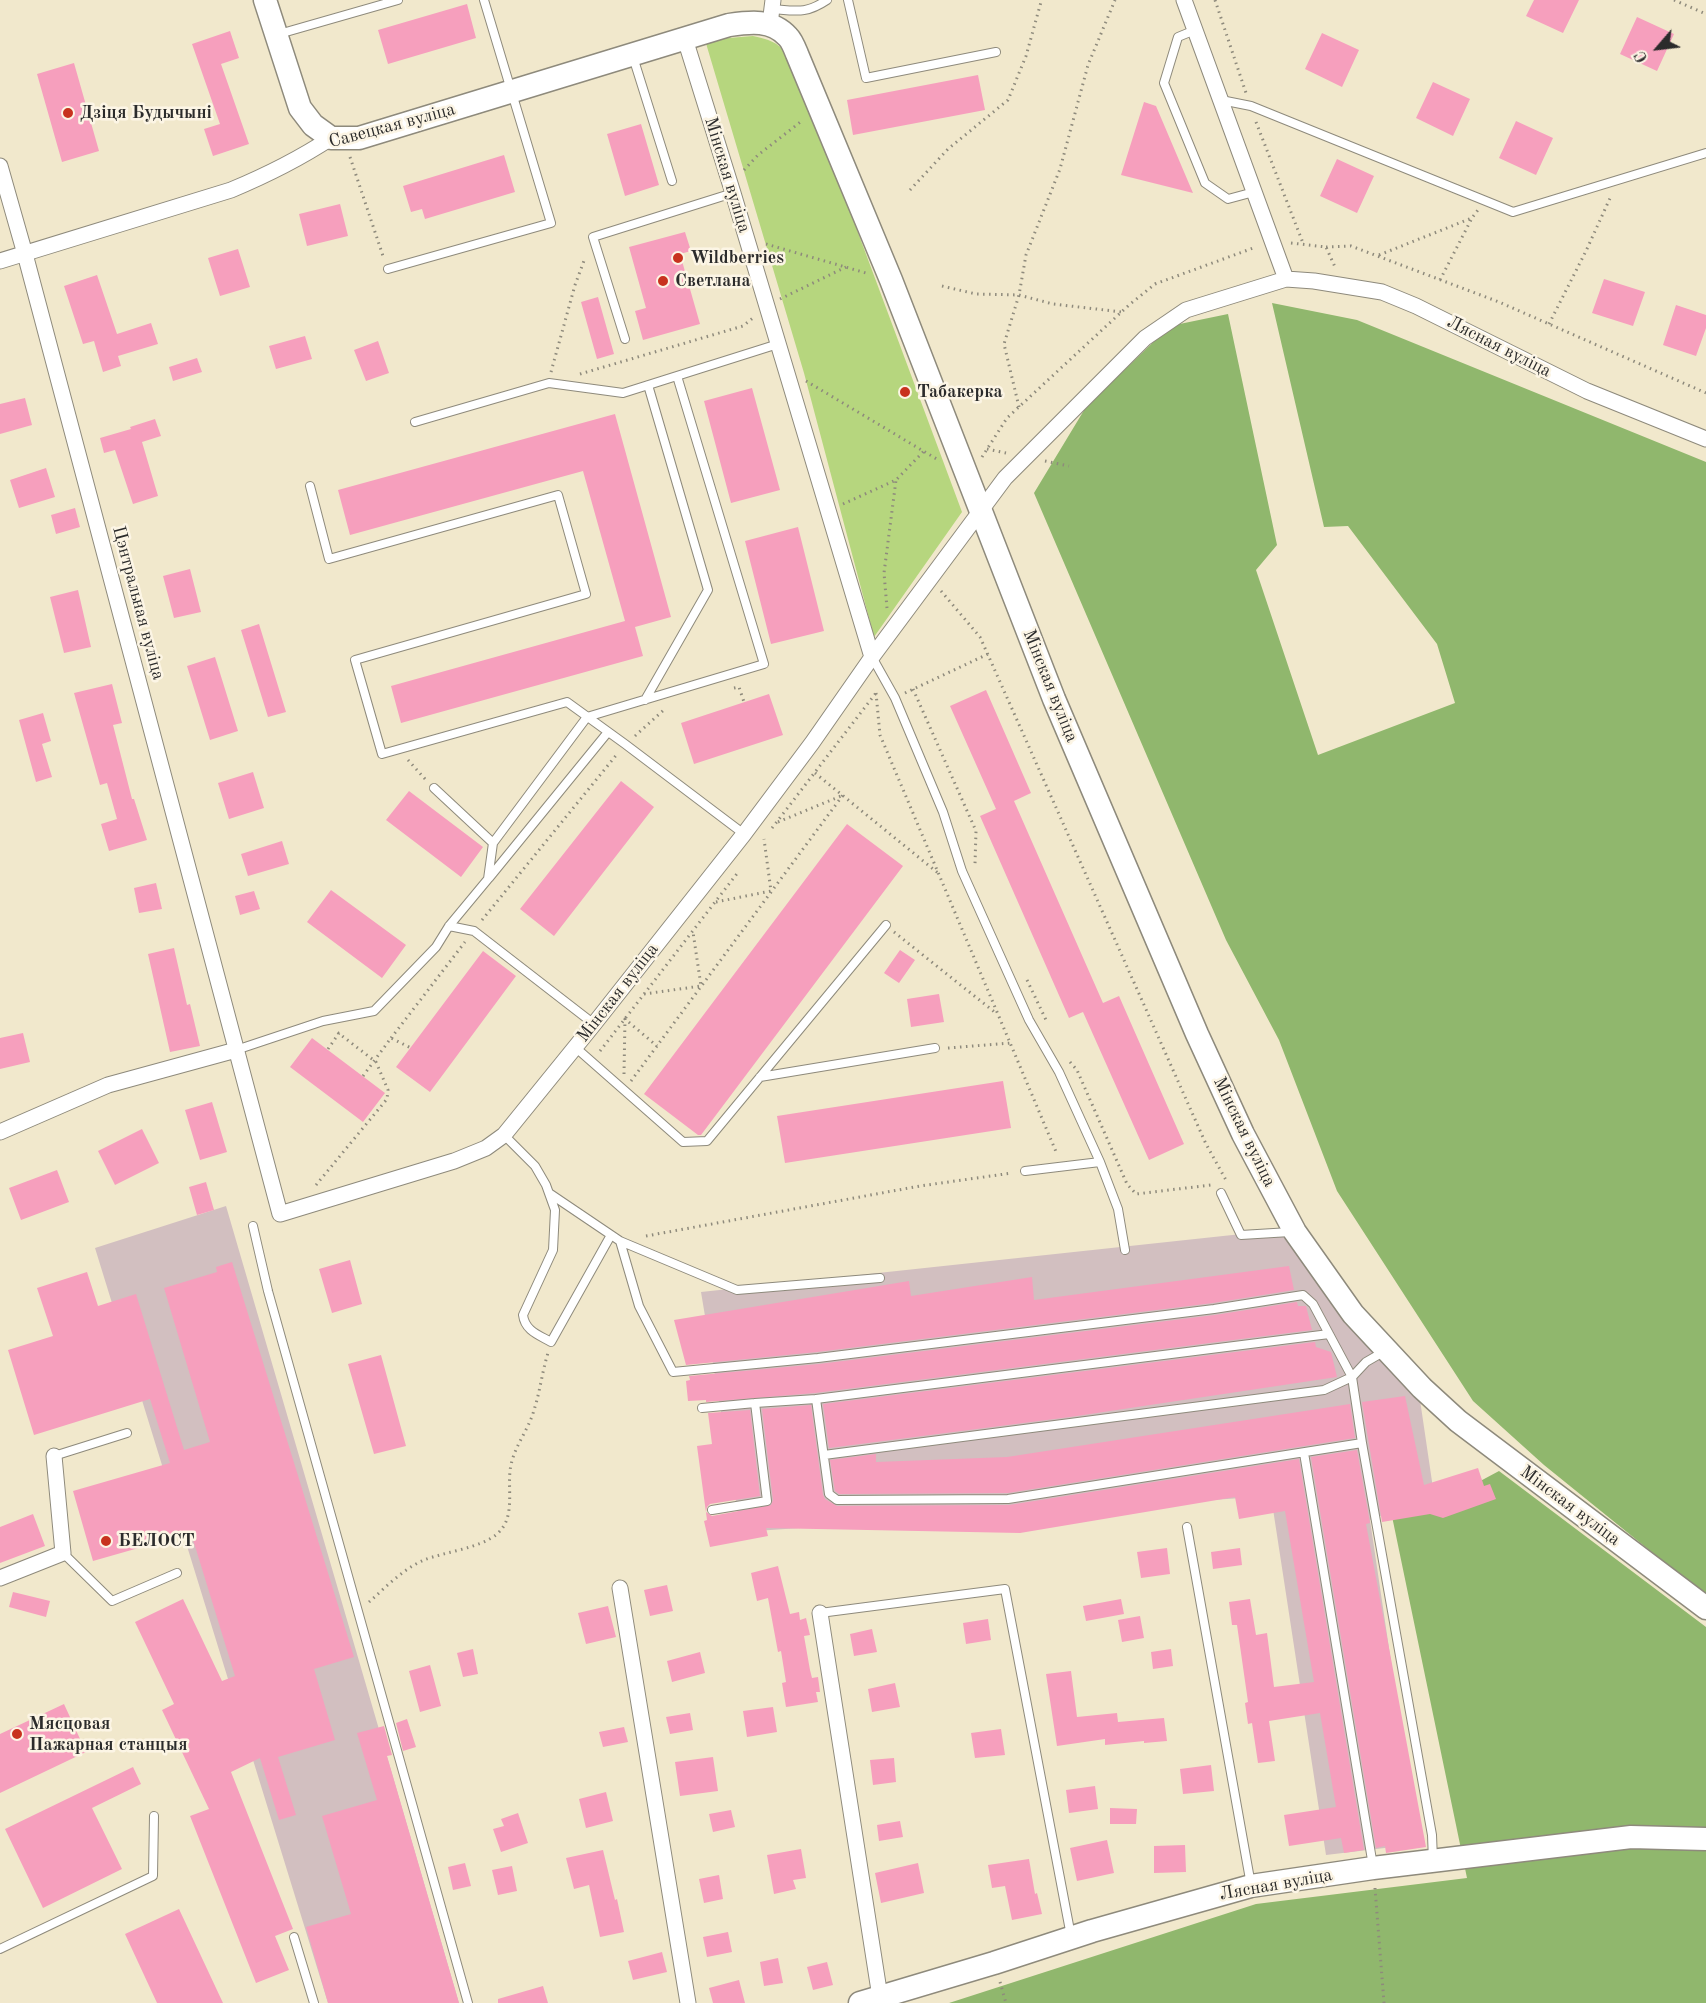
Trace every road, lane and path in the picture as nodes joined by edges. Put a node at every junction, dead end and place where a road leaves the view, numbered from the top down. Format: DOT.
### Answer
graph roads {
  1 [pos="265,0"];
  2 [pos="398,0"];
  3 [pos="484,0"];
  4 [pos="827,0"];
  5 [pos="848,0"];
  6 [pos="1043,0"];
  7 [pos="1115,0"];
  8 [pos="1184,0"];
  9 [pos="1674,0"];
  10 [pos="1706,14"];
  11 [pos="776,17"];
  12 [pos="1195,30"];
  13 [pos="275,35"];
  14 [pos="685,39"];
  15 [pos="996,52"];
  16 [pos="632,55"];
  17 [pos="513,92"];
  18 [pos="1220,100"];
  19 [pos="820,108"];
  20 [pos="338,138"];
  21 [pos="1706,153"];
  22 [pos="0,166"];
  23 [pos="1618,179"];
  24 [pos="672,181"];
  25 [pos="732,189"];
  26 [pos="910,190"];
  27 [pos="1254,192"];
  28 [pos="1485,201"];
  29 [pos="1472,218"];
  30 [pos="592,237"];
  31 [pos="747,238"];
  32 [pos="1326,247"];
  33 [pos="25,254"];
  34 [pos="1377,256"];
  35 [pos="0,261"];
  36 [pos="846,267"];
  37 [pos="388,269"];
  38 [pos="1286,279"];
  39 [pos="891,280"];
  40 [pos="1440,280"];
  41 [pos="942,286"];
  42 [pos="1019,295"];
  43 [pos="766,305"];
  44 [pos="1122,312"];
  45 [pos="1549,324"];
  46 [pos="625,339"];
  47 [pos="778,344"];
  48 [pos="784,368"];
  49 [pos="677,375"];
  50 [pos="549,383"];
  51 [pos="648,385"];
  52 [pos="1706,393"];
  53 [pos="1019,408"];
  54 [pos="415,422"];
  55 [pos="1706,439"];
  56 [pos="987,449"];
  57 [pos="924,451"];
  58 [pos="1007,453"];
  59 [pos="1041,460"];
  60 [pos="944,463"];
  61 [pos="1070,466"];
  62 [pos="896,480"];
  63 [pos="310,486"];
  64 [pos="828,511"];
  65 [pos="980,512"];
  66 [pos="930,579"];
  67 [pos="890,633"];
  68 [pos="988,654"];
  69 [pos="872,657"];
  70 [pos="885,681"];
  71 [pos="728,689"];
  72 [pos="914,689"];
  73 [pos="876,693"];
  74 [pos="895,698"];
  75 [pos="645,700"];
  76 [pos="744,702"];
  77 [pos="669,706"];
  78 [pos="587,717"];
  79 [pos="608,732"];
  80 [pos="625,744"];
  81 [pos="398,749"];
  82 [pos="815,772"];
  83 [pos="434,788"];
  84 [pos="843,795"];
  85 [pos="776,823"];
  86 [pos="744,834"];
  87 [pos="764,839"];
  88 [pos="493,843"];
  89 [pos="757,848"];
  90 [pos="742,866"];
  91 [pos="975,868"];
  92 [pos="939,874"];
  93 [pos="488,879"];
  94 [pos="771,891"];
  95 [pos="714,903"];
  96 [pos="886,925"];
  97 [pos="449,926"];
  98 [pos="474,931"];
  99 [pos="693,931"];
  100 [pos="1025,976"];
  101 [pos="701,986"];
  102 [pos="644,994"];
  103 [pos="999,1015"];
  104 [pos="625,1019"];
  105 [pos="323,1021"];
  106 [pos="594,1024"];
  107 [pos="1051,1030"];
  108 [pos="339,1033"];
  109 [pos="391,1038"];
  110 [pos="1011,1043"];
  111 [pos="657,1046"];
  112 [pos="575,1047"];
  113 [pos="411,1048"];
  114 [pos="934,1048"];
  115 [pos="328,1049"];
  116 [pos="236,1050"];
  117 [pos="1066,1058"];
  118 [pos="375,1061"];
  119 [pos="591,1062"];
  120 [pos="363,1076"];
  121 [pos="760,1077"];
  122 [pos="624,1090"];
  123 [pos="0,1132"];
  124 [pos="504,1134"];
  125 [pos="1100,1162"];
  126 [pos="1063,1167"];
  127 [pos="1025,1171"];
  128 [pos="313,1187"];
  129 [pos="549,1192"];
  130 [pos="1221,1193"];
  131 [pos="280,1215"];
  132 [pos="253,1226"];
  133 [pos="1295,1232"];
  134 [pos="611,1235"];
  135 [pos="620,1241"];
  136 [pos="1125,1250"];
  137 [pos="880,1278"];
  138 [pos="1329,1335"];
  139 [pos="551,1342"];
  140 [pos="1386,1350"];
  141 [pos="1352,1377"];
  142 [pos="816,1399"];
  143 [pos="755,1403"];
  144 [pos="702,1408"];
  145 [pos="126,1433"];
  146 [pos="1362,1443"];
  147 [pos="1304,1454"];
  148 [pos="824,1455"];
  149 [pos="54,1456"];
  150 [pos="712,1510"];
  151 [pos="1187,1527"];
  152 [pos="63,1552"];
  153 [pos="177,1573"];
  154 [pos="0,1578"];
  155 [pos="620,1588"];
  156 [pos="1706,1608"];
  157 [pos="820,1612"];
  158 [pos="359,1616"];
  159 [pos="154,1816"];
  160 [pos="1706,1839"];
  161 [pos="1433,1861"];
  162 [pos="1373,1868"];
  163 [pos="1251,1886"];
  164 [pos="294,1937"];
  165 [pos="1071,1938"];
  166 [pos="0,1949"];
  167 [pos="870,2000"];
  168 [pos="314,2003"];
  169 [pos="468,2003"];
  170 [pos="688,2003"];
  171 [pos="1384,2003"];
  1 -- 13 [label="main road"];
  2 -- 13 [label="lane"];
  3 -- 17 [label="lane"];
  4 -- 11 [label="lane"];
  5 -- 15 [label="lane"];
  6 -- 26 [label="path"];
  7 -- 42 [label="path"];
  8 -- 12 [label="street"];
  9 -- 10 [label="path"];
  11 -- 14 [label="main road, Савецкая вуліца"];
  11 -- 19 [label="main road, Мінская вуліца"];
  12 -- 18 [label="street"];
  12 -- 27 [label="lane"];
  13 -- 20 [label="main road"];
  14 -- 16 [label="main road, Савецкая вуліца"];
  14 -- 25 [label="street, Мінская вуліца"];
  16 -- 17 [label="main road, Савецкая вуліца"];
  16 -- 24 [label="lane"];
  17 -- 20 [label="main road, Савецкая вуліца"];
  17 -- 37 [label="lane"];
  18 -- 27 [label="street"];
  18 -- 28 [label="lane"];
  19 -- 25 [label="path"];
  19 -- 39 [label="main road, Мінская вуліца"];
  20 -- 33 [label="street, Савецкая вуліца"];
  20 -- 37 [label="path"];
  21 -- 23 [label="lane"];
  22 -- 33 [label="street, Цэнтральная вуліца"];
  23 -- 28 [label="lane"];
  23 -- 45 [label="path"];
  25 -- 30 [label="lane"];
  25 -- 31 [label="street, Мінская вуліца"];
  27 -- 38 [label="street"];
  28 -- 29 [label="path"];
  29 -- 34 [label="path"];
  29 -- 40 [label="path"];
  30 -- 46 [label="lane"];
  30 -- 50 [label="path"];
  31 -- 36 [label="path"];
  31 -- 43 [label="street, Мінская вуліца"];
  32 -- 34 [label="path"];
  33 -- 35 [label="street, Савецкая вуліца"];
  33 -- 116 [label="street, Цэнтральная вуліца"];
  34 -- 40 [label="path"];
  36 -- 39 [label="path"];
  36 -- 43 [label="path"];
  38 -- 55 [label="street, Лясная вуліца"];
  38 -- 65 [label="street"];
  39 -- 65 [label="main road, Мінская вуліца"];
  40 -- 45 [label="path"];
  41 -- 42 [label="path"];
  42 -- 44 [label="path"];
  42 -- 53 [label="path"];
  43 -- 47 [label="street, Мінская вуліца"];
  43 -- 50 [label="path"];
  45 -- 52 [label="path"];
  47 -- 48 [label="street, Мінская вуліца"];
  47 -- 49 [label="lane"];
  48 -- 57 [label="path"];
  48 -- 64 [label="street, Мінская вуліца"];
  49 -- 51 [label="lane"];
  49 -- 75 [label="lane"];
  50 -- 51 [label="lane"];
  50 -- 54 [label="lane"];
  51 -- 75 [label="lane"];
  56 -- 58 [label="path"];
  57 -- 60 [label="path"];
  57 -- 62 [label="path"];
  59 -- 61 [label="path"];
  62 -- 64 [label="path"];
  62 -- 67 [label="path"];
  63 -- 81 [label="lane"];
  64 -- 69 [label="street, Мінская вуліца"];
  65 -- 66 [label="street, Мінская вуліца"];
  65 -- 133 [label="main road, Мінская вуліца"];
  66 -- 67 [label="street, Мінская вуліца"];
  66 -- 68 [label="path"];
  67 -- 69 [label="street, Мінская вуліца"];
  68 -- 72 [label="path"];
  68 -- 117 [label="path"];
  69 -- 70 [label="lane"];
  69 -- 86 [label="street, Мінская вуліца"];
  70 -- 73 [label="path"];
  70 -- 74 [label="lane"];
  71 -- 76 [label="path"];
  72 -- 74 [label="path"];
  72 -- 91 [label="path"];
  73 -- 82 [label="path"];
  73 -- 92 [label="path"];
  74 -- 125 [label="lane"];
  75 -- 78 [label="lane"];
  77 -- 80 [label="path"];
  78 -- 79 [label="lane"];
  78 -- 81 [label="lane"];
  78 -- 88 [label="lane"];
  79 -- 80 [label="lane"];
  79 -- 93 [label="lane"];
  80 -- 86 [label="lane"];
  80 -- 98 [label="path"];
  81 -- 83 [label="path"];
  82 -- 84 [label="path"];
  82 -- 85 [label="path"];
  83 -- 88 [label="lane"];
  84 -- 85 [label="path"];
  84 -- 92 [label="path"];
  84 -- 94 [label="path"];
  85 -- 87 [label="path"];
  86 -- 106 [label="street, Мінская вуліца"];
  87 -- 89 [label="path"];
  87 -- 94 [label="path"];
  88 -- 93 [label="lane"];
  90 -- 95 [label="path"];
  92 -- 103 [label="path"];
  93 -- 97 [label="lane"];
  94 -- 95 [label="path"];
  94 -- 101 [label="path"];
  95 -- 99 [label="path"];
  96 -- 103 [label="path"];
  96 -- 121 [label="lane"];
  97 -- 98 [label="lane"];
  97 -- 105 [label="lane"];
  98 -- 106 [label="lane"];
  98 -- 109 [label="path"];
  99 -- 101 [label="path"];
  99 -- 102 [label="path"];
  100 -- 107 [label="path"];
  101 -- 102 [label="path"];
  101 -- 111 [label="path"];
  102 -- 104 [label="path"];
  103 -- 110 [label="path"];
  104 -- 111 [label="path"];
  104 -- 119 [label="path"];
  104 -- 122 [label="path"];
  105 -- 108 [label="path"];
  105 -- 116 [label="lane"];
  106 -- 112 [label="street, Мінская вуліца"];
  108 -- 115 [label="path"];
  108 -- 118 [label="path"];
  109 -- 113 [label="path"];
  109 -- 118 [label="path"];
  110 -- 114 [label="path"];
  110 -- 126 [label="path"];
  111 -- 122 [label="path"];
  112 -- 119 [label="lane"];
  112 -- 124 [label="street, Мінская вуліца"];
  114 -- 121 [label="lane"];
  116 -- 123 [label="street"];
  116 -- 131 [label="street, Цэнтральная вуліца"];
  118 -- 120 [label="path"];
  118 -- 128 [label="path"];
  119 -- 122 [label="lane"];
  121 -- 122 [label="lane"];
  124 -- 129 [label="lane"];
  124 -- 131 [label="street, Мінская вуліца"];
  125 -- 126 [label="lane"];
  125 -- 136 [label="lane"];
  126 -- 127 [label="lane"];
  127 -- 135 [label="path"];
  129 -- 134 [label="lane"];
  129 -- 139 [label="lane"];
  130 -- 133 [label="lane"];
  132 -- 158 [label="lane"];
  133 -- 140 [label="main road, Мінская вуліца"];
  134 -- 135 [label="lane"];
  134 -- 139 [label="lane"];
  135 -- 137 [label="lane"];
  135 -- 138 [label="lane"];
  138 -- 141 [label="lane"];
  138 -- 142 [label="lane"];
  139 -- 158 [label="path"];
  140 -- 141 [label="lane"];
  140 -- 156 [label="main road, Мінская вуліца"];
  141 -- 146 [label="lane"];
  141 -- 148 [label="lane"];
  142 -- 143 [label="lane"];
  142 -- 148 [label="lane"];
  143 -- 144 [label="lane"];
  143 -- 150 [label="lane"];
  145 -- 149 [label="lane"];
  146 -- 147 [label="lane"];
  146 -- 161 [label="lane"];
  147 -- 148 [label="lane"];
  147 -- 162 [label="lane"];
  149 -- 152 [label="street"];
  151 -- 163 [label="lane"];
  152 -- 153 [label="lane"];
  152 -- 154 [label="street"];
  155 -- 170 [label="street"];
  157 -- 165 [label="lane"];
  157 -- 167 [label="street"];
  158 -- 169 [label="lane"];
  159 -- 166 [label="lane"];
  160 -- 161 [label="main road, Лясная вуліца"];
  161 -- 162 [label="main road, Лясная вуліца"];
  162 -- 163 [label="main road, Лясная вуліца"];
  162 -- 171 [label="path"];
  163 -- 165 [label="main road, Лясная вуліца"];
  164 -- 168 [label="lane"];
  165 -- 167 [label="main road, Лясная вуліца"];
}
